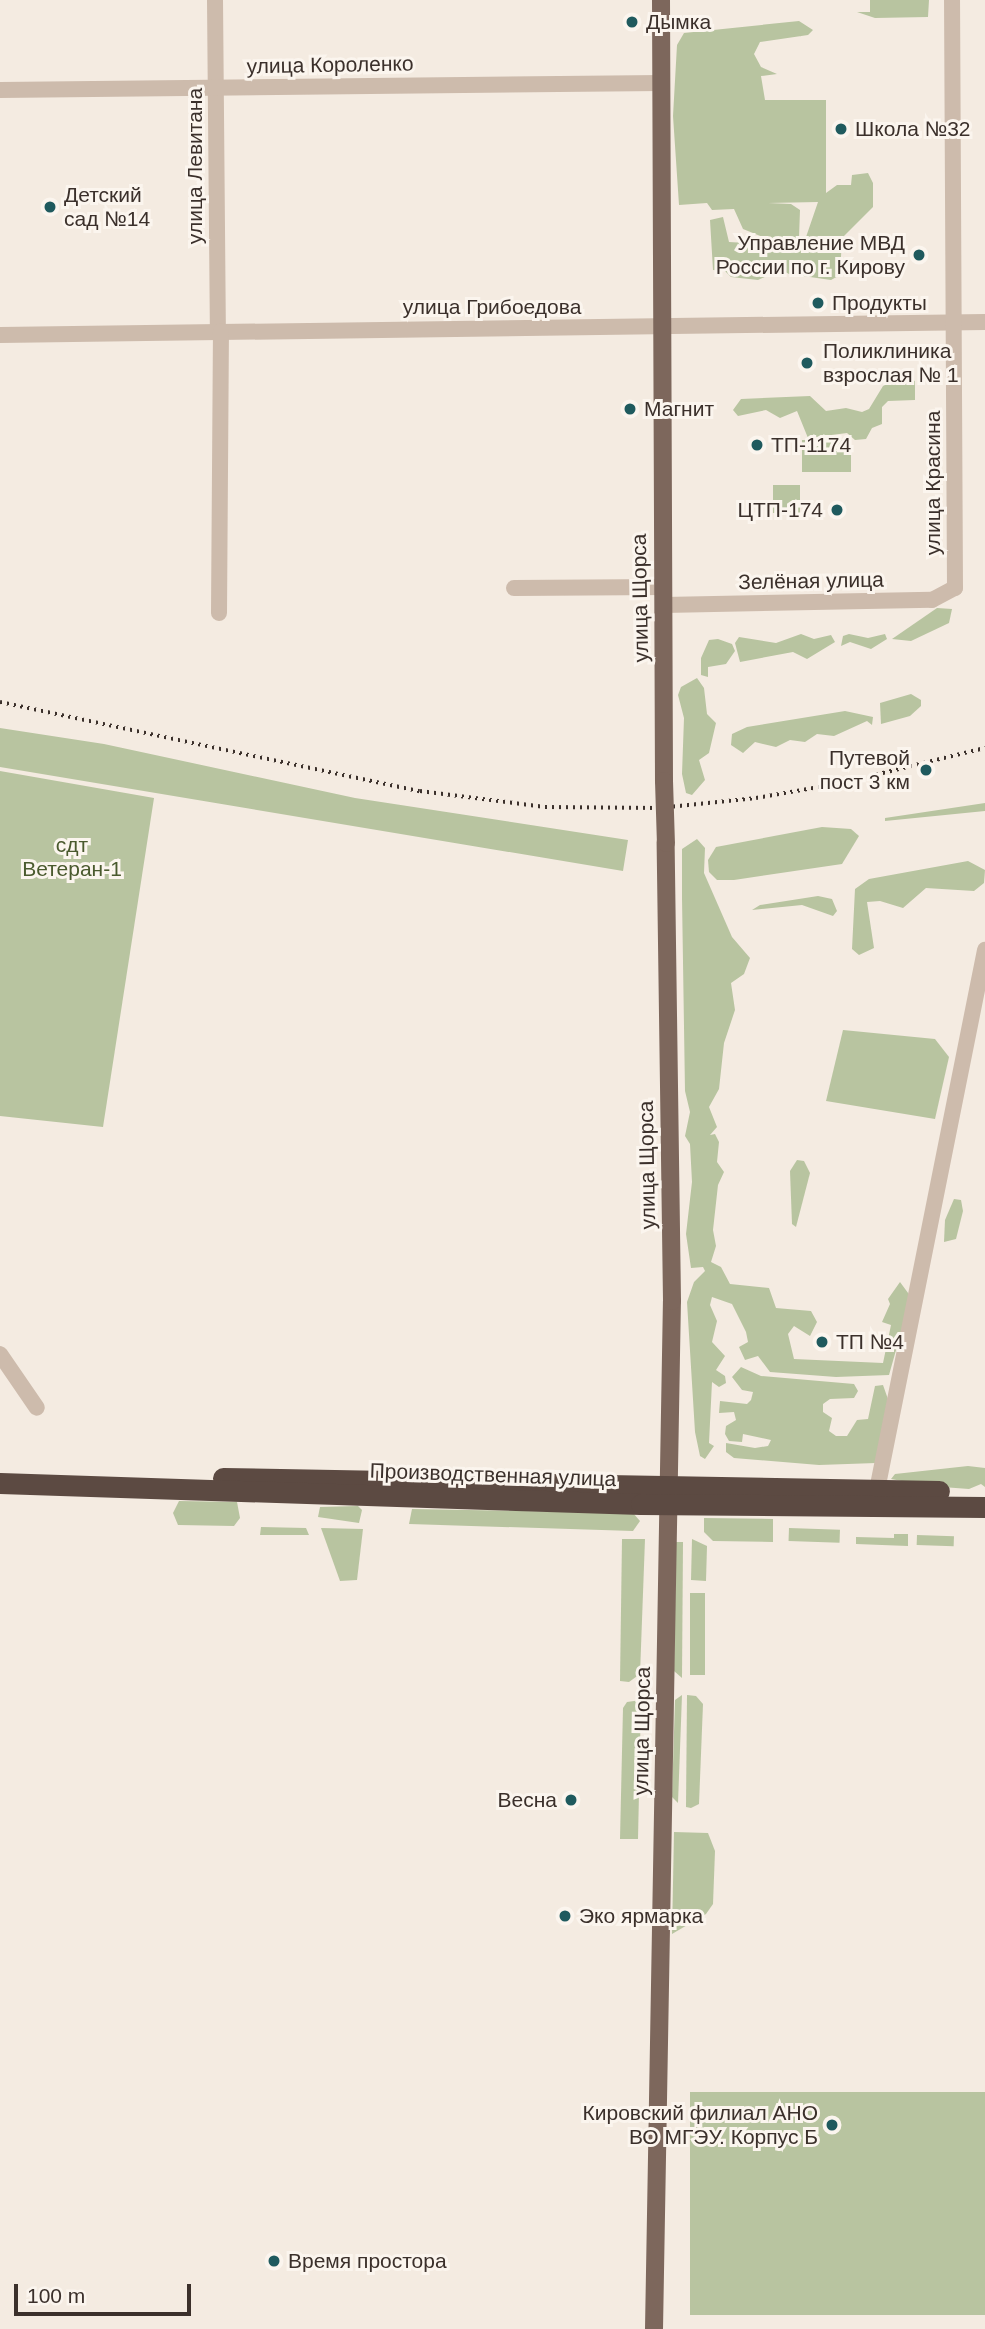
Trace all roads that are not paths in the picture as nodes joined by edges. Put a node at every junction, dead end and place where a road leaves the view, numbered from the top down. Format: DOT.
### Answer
graph roads {
  1 [pos="215,0"];
  2 [pos="661,0"];
  3 [pos="952,0"];
  4 [pos="661,83"];
  5 [pos="216,87"];
  6 [pos="0,90"];
  7 [pos="985,322"];
  8 [pos="953,323"];
  9 [pos="659,327"];
  10 [pos="220,331"];
  11 [pos="0,335"];
  12 [pos="956,588"];
  13 [pos="514,589"];
  14 [pos="664,596"];
  15 [pos="219,613"];
  16 [pos="985,950"];
  17 [pos="0,1354"];
  18 [pos="37,1408"];
  19 [pos="0,1473"];
  20 [pos="0,1483"];
  21 [pos="877,1490"];
  22 [pos="985,1493"];
  23 [pos="669,1495"];
  24 [pos="985,1507"];
  25 [pos="654,2329"];
  1 -- 5 [label="street, улица Левитана"];
  2 -- 4 [label="main road, улица Щорса"];
  3 -- 8 [label="street, улица Красина"];
  4 -- 5 [label="street, улица Короленко"];
  4 -- 9 [label="main road, улица Щорса"];
  5 -- 6 [label="street, улица Короленко"];
  5 -- 10 [label="street, улица Левитана"];
  7 -- 8 [label="street, улица Грибоедова"];
  8 -- 9 [label="street, улица Грибоедова"];
  8 -- 12 [label="street, улица Красина"];
  9 -- 10 [label="street, улица Грибоедова"];
  9 -- 14 [label="main road, улица Щорса"];
  10 -- 11 [label="street, улица Грибоедова"];
  10 -- 15 [label="street, улица Левитана"];
  12 -- 14 [label="street, Зелёная улица"];
  13 -- 14 [label="street, Зелёная улица"];
  14 -- 23 [label="main road, улица Щорса, bridge"];
  16 -- 21 [label="street"];
  17 -- 18 [label="street"];
  19 -- 23 [label="highway, Производственная улица"];
  20 -- 23 [label="highway, Производственная улица"];
  21 -- 22 [label="highway, Производственная улица"];
  21 -- 23 [label="highway, Производственная улица"];
  23 -- 24 [label="highway, Производственная улица"];
  23 -- 25 [label="main road, улица Щорса"];
}
